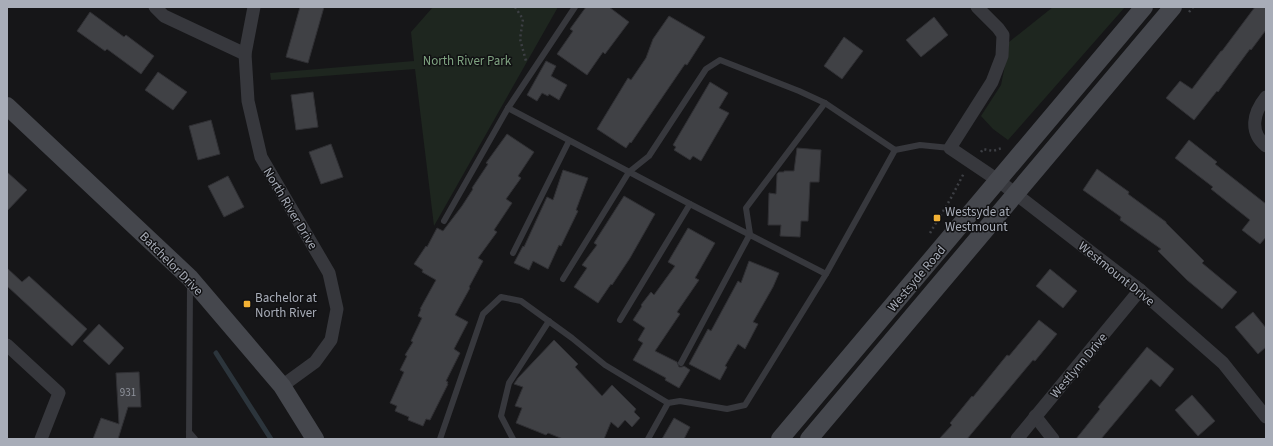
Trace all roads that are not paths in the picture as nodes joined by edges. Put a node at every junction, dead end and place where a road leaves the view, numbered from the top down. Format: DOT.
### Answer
graph roads {
  1 [pos="155,7"];
  2 [pos="254,7"];
  3 [pos="576,7"];
  4 [pos="977,7"];
  5 [pos="1144,7"];
  6 [pos="1173,7"];
  7 [pos="245,54"];
  8 [pos="1266,97"];
  9 [pos="825,103"];
  10 [pos="7,106"];
  11 [pos="508,108"];
  12 [pos="569,141"];
  13 [pos="1266,146"];
  14 [pos="950,148"];
  15 [pos="895,150"];
  16 [pos="629,172"];
  17 [pos="999,181"];
  18 [pos="1016,194"];
  19 [pos="690,204"];
  20 [pos="444,221"];
  21 [pos="750,234"];
  22 [pos="513,253"];
  23 [pos="826,274"];
  24 [pos="190,278"];
  25 [pos="563,279"];
  26 [pos="1140,290"];
  27 [pos="620,320"];
  28 [pos="549,321"];
  29 [pos="7,344"];
  30 [pos="681,363"];
  31 [pos="282,386"];
  32 [pos="668,403"];
  33 [pos="1035,416"];
  34 [pos="1266,417"];
  35 [pos="189,436"];
  36 [pos="41,439"];
  37 [pos="195,439"];
  38 [pos="315,439"];
  39 [pos="440,439"];
  40 [pos="513,439"];
  41 [pos="648,439"];
  42 [pos="780,439"];
  43 [pos="809,439"];
  44 [pos="1017,439"];
  45 [pos="1053,439"];
  1 -- 7 [label="street"];
  2 -- 7 [label="street, North River Drive"];
  3 -- 11 [label="lane"];
  4 -- 14 [label="street"];
  5 -- 17 [label="main road, Westsyde Road"];
  6 -- 18 [label="main road, Westsyde Road"];
  7 -- 31 [label="street, North River Drive"];
  8 -- 13 [label="street"];
  9 -- 15 [label="lane"];
  9 -- 16 [label="lane"];
  9 -- 21 [label="lane"];
  10 -- 24 [label="main road, Batchelor Drive"];
  11 -- 12 [label="lane"];
  11 -- 20 [label="lane"];
  12 -- 16 [label="lane"];
  12 -- 22 [label="lane"];
  14 -- 15 [label="lane"];
  14 -- 17 [label="street, Westmount Drive"];
  15 -- 23 [label="lane"];
  16 -- 19 [label="lane"];
  16 -- 25 [label="lane"];
  17 -- 18 [label="street, Westmount Drive"];
  17 -- 42 [label="main road, Westsyde Road"];
  18 -- 26 [label="street, Westmount Drive"];
  18 -- 43 [label="main road, Westsyde Road"];
  19 -- 21 [label="lane"];
  19 -- 27 [label="lane"];
  21 -- 23 [label="lane"];
  21 -- 30 [label="lane"];
  23 -- 32 [label="lane"];
  24 -- 31 [label="main road, Batchelor Drive"];
  24 -- 35 [label="lane"];
  26 -- 33 [label="street, Westlynn Drive"];
  26 -- 34 [label="street, Westmount Drive"];
  28 -- 32 [label="lane"];
  28 -- 39 [label="lane"];
  28 -- 40 [label="lane"];
  29 -- 36 [label="street"];
  31 -- 38 [label="main road, Batchelor Drive"];
  32 -- 41 [label="lane"];
  33 -- 44 [label="street, Westlynn Drive"];
  33 -- 45 [label="street"];
  35 -- 37 [label="lane"];
}
